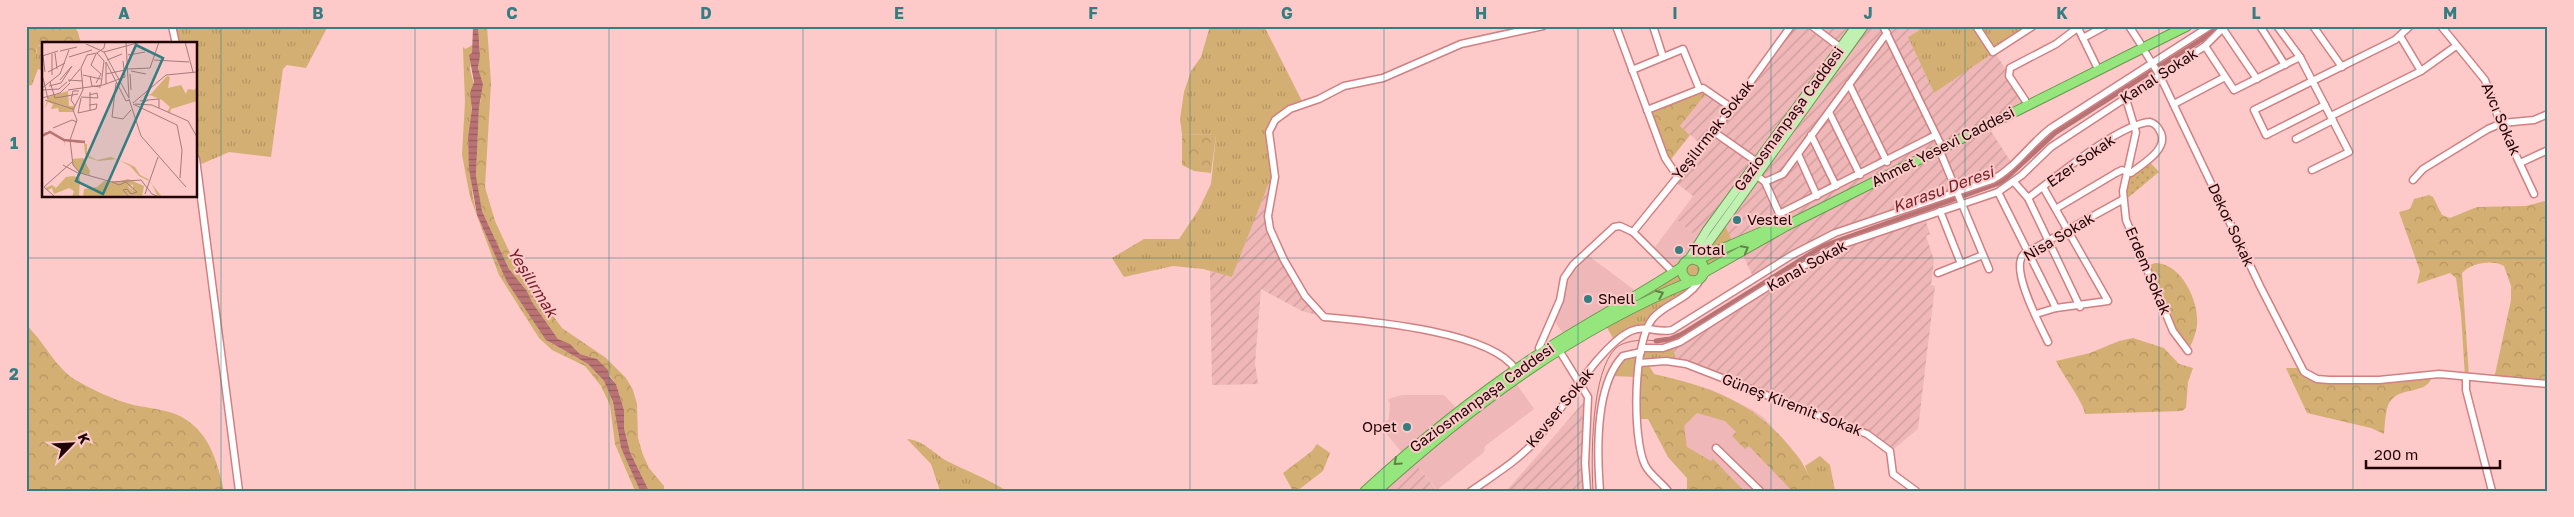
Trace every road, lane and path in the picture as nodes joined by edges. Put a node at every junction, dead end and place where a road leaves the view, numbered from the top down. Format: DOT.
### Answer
graph roads {
  1 [pos="172,26"];
  2 [pos="1543,26"];
  3 [pos="1616,26"];
  4 [pos="1652,26"];
  5 [pos="1791,26"];
  6 [pos="1812,26"];
  7 [pos="1856,26"];
  8 [pos="1864,26"];
  9 [pos="1883,26"];
  10 [pos="1976,26"];
  11 [pos="2033,26"];
  12 [pos="2105,26"];
  13 [pos="2129,26"];
  14 [pos="2173,26"];
  15 [pos="2186,26"];
  16 [pos="2210,26"];
  17 [pos="2260,26"];
  18 [pos="2277,26"];
  19 [pos="2313,26"];
  20 [pos="2410,26"];
  21 [pos="2441,26"];
  22 [pos="2079,27"];
  23 [pos="2224,27"];
  24 [pos="1887,33"];
  25 [pos="2400,36"];
  26 [pos="2082,38"];
  27 [pos="176,42"];
  28 [pos="2141,45"];
  29 [pos="2205,46"];
  30 [pos="2456,46"];
  31 [pos="1840,48"];
  32 [pos="1663,57"];
  33 [pos="2300,57"];
  34 [pos="2152,63"];
  35 [pos="2096,65"];
  36 [pos="2285,65"];
  37 [pos="2342,67"];
  38 [pos="1632,70"];
  39 [pos="2421,71"];
  40 [pos="2160,76"];
  41 [pos="2225,77"];
  42 [pos="2257,79"];
  43 [pos="2313,82"];
  44 [pos="1849,84"];
  45 [pos="1699,88"];
  46 [pos="2126,99"];
  47 [pos="2025,100"];
  48 [pos="2174,104"];
  49 [pos="2325,105"];
  50 [pos="1732,108"];
  51 [pos="1647,110"];
  52 [pos="1829,112"];
  53 [pos="2548,114"];
  54 [pos="2332,118"];
  55 [pos="2502,123"];
  56 [pos="2136,125"];
  57 [pos="1714,132"];
  58 [pos="1812,135"];
  59 [pos="2296,139"];
  60 [pos="1938,143"];
  61 [pos="2548,150"];
  62 [pos="1798,154"];
  63 [pos="1757,162"];
  64 [pos="1887,162"];
  65 [pos="2520,164"];
  66 [pos="2312,170"];
  67 [pos="2126,172"];
  68 [pos="198,174"];
  69 [pos="1756,175"];
  70 [pos="1860,175"];
  71 [pos="1678,177"];
  72 [pos="2413,180"];
  73 [pos="1764,182"];
  74 [pos="2014,182"];
  75 [pos="1836,186"];
  76 [pos="2043,187"];
  77 [pos="1958,191"];
  78 [pos="1998,192"];
  79 [pos="2534,194"];
  80 [pos="1817,196"];
  81 [pos="2028,198"];
  82 [pos="2122,200"];
  83 [pos="1962,204"];
  84 [pos="2056,208"];
  85 [pos="1940,211"];
  86 [pos="1781,218"];
  87 [pos="2069,230"];
  88 [pos="1633,232"];
  89 [pos="2049,242"];
  90 [pos="2028,252"];
  91 [pos="1983,255"];
  92 [pos="1689,262"];
  93 [pos="1962,264"];
  94 [pos="1989,269"];
  95 [pos="1674,273"];
  96 [pos="1938,273"];
  97 [pos="1697,278"];
  98 [pos="2080,307"];
  99 [pos="2056,308"];
  100 [pos="2036,314"];
  101 [pos="1646,331"];
  102 [pos="2048,342"];
  103 [pos="1642,348"];
  104 [pos="1559,350"];
  105 [pos="2188,351"];
  106 [pos="1542,352"];
  107 [pos="1639,362"];
  108 [pos="1516,370"];
  109 [pos="2466,377"];
  110 [pos="1581,383"];
  111 [pos="2548,384"];
  112 [pos="1716,448"];
  113 [pos="240,491"];
  114 [pos="1365,491"];
  115 [pos="1377,491"];
  116 [pos="1471,491"];
  117 [pos="1587,491"];
  118 [pos="1600,491"];
  119 [pos="1668,491"];
  120 [pos="1760,491"];
  121 [pos="1916,491"];
  122 [pos="2492,491"];
  1 -- 27 [label="street"];
  2 -- 108 [label="street"];
  3 -- 38 [label="street"];
  4 -- 32 [label="street"];
  5 -- 50 [label="street, Yeşilırmak Sokak"];
  6 -- 31 [label="street"];
  7 -- 31 [label="main road, Gaziosmanpaşa Caddesi"];
  8 -- 69 [label="main road, Gaziosmanpaşa Caddesi"];
  9 -- 24 [label="street"];
  10 -- 11 [label="street"];
  12 -- 26 [label="street"];
  13 -- 28 [label="street, Dekor Sokak"];
  14 -- 28 [label="highway, Ahmet Yesevi Caddesi"];
  15 -- 28 [label="highway, Ahmet Yesevi Caddesi"];
  16 -- 34 [label="street"];
  17 -- 36 [label="street"];
  18 -- 33 [label="street"];
  19 -- 37 [label="street"];
  20 -- 25 [label="street"];
  21 -- 30 [label="street, Avcı Sokak"];
  22 -- 26 [label="street"];
  22 -- 47 [label="street"];
  23 -- 29 [label="street, Kanal Sokak"];
  23 -- 42 [label="street"];
  24 -- 44 [label="street"];
  24 -- 60 [label="street"];
  25 -- 37 [label="street"];
  25 -- 39 [label="street"];
  26 -- 35 [label="street"];
  28 -- 34 [label="street, Dekor Sokak"];
  28 -- 35 [label="highway, Ahmet Yesevi Caddesi"];
  28 -- 60 [label="highway, Ahmet Yesevi Caddesi"];
  29 -- 40 [label="street, Kanal Sokak"];
  29 -- 41 [label="street"];
  30 -- 39 [label="street"];
  30 -- 55 [label="street, Avcı Sokak"];
  31 -- 63 [label="main road, Gaziosmanpaşa Caddesi"];
  32 -- 38 [label="street"];
  32 -- 45 [label="street"];
  33 -- 36 [label="street"];
  33 -- 43 [label="street"];
  34 -- 40 [label="street, Dekor Sokak"];
  34 -- 77 [label="street"];
  35 -- 47 [label="highway, Ahmet Yesevi Caddesi"];
  36 -- 42 [label="street"];
  37 -- 43 [label="street"];
  38 -- 51 [label="street"];
  39 -- 54 [label="street"];
  40 -- 46 [label="street, Kanal Sokak"];
  40 -- 48 [label="street, Dekor Sokak"];
  41 -- 42 [label="street"];
  41 -- 48 [label="street"];
  43 -- 49 [label="street"];
  43 -- 49 [label="street"];
  44 -- 52 [label="street"];
  44 -- 64 [label="street"];
  45 -- 50 [label="street"];
  45 -- 51 [label="street"];
  46 -- 56 [label="street, Erdem Sokak"];
  46 -- 74 [label="street, Kanal Sokak"];
  47 -- 60 [label="highway, Ahmet Yesevi Caddesi"];
  48 -- 109 [label="street, Dekor Sokak"];
  49 -- 54 [label="street"];
  50 -- 57 [label="street, Yeşilırmak Sokak"];
  51 -- 71 [label="street"];
  52 -- 58 [label="street"];
  52 -- 70 [label="street"];
  53 -- 55 [label="street"];
  54 -- 59 [label="street"];
  54 -- 66 [label="street"];
  55 -- 65 [label="street, Avcı Sokak"];
  55 -- 72 [label="street"];
  56 -- 67 [label="street, Erdem Sokak"];
  56 -- 67 [label="street"];
  56 -- 76 [label="street, Ezer Sokak"];
  57 -- 63 [label="street"];
  57 -- 71 [label="street, Yeşilırmak Sokak"];
  58 -- 62 [label="street"];
  58 -- 75 [label="street"];
  60 -- 64 [label="street"];
  60 -- 77 [label="street"];
  60 -- 86 [label="highway, Ahmet Yesevi Caddesi"];
  97 -- 60 [label="highway, Ahmet Yesevi Caddesi, one-way"];
  61 -- 65 [label="street"];
  62 -- 73 [label="street"];
  62 -- 80 [label="street"];
  63 -- 92 [label="main road, Gaziosmanpaşa Caddesi"];
  64 -- 70 [label="street"];
  65 -- 79 [label="street, Avcı Sokak"];
  67 -- 82 [label="street, Erdem Sokak"];
  67 -- 84 [label="street"];
  68 -- 113 [label="street"];
  69 -- 73 [label="street"];
  69 -- 92 [label="main road, Gaziosmanpaşa Caddesi"];
  70 -- 75 [label="street"];
  71 -- 88 [label="street, Yeşilırmak Sokak"];
  73 -- 86 [label="street"];
  74 -- 78 [label="street, Kanal Sokak"];
  74 -- 81 [label="street"];
  75 -- 80 [label="street"];
  76 -- 81 [label="street, Ezer Sokak"];
  76 -- 84 [label="street"];
  77 -- 83 [label="street"];
  77 -- 101 [label="street"];
  78 -- 83 [label="street, Kanal Sokak"];
  78 -- 90 [label="street"];
  80 -- 86 [label="street"];
  81 -- 89 [label="street"];
  82 -- 87 [label="street, Nisa Sokak"];
  82 -- 105 [label="street, Erdem Sokak"];
  83 -- 85 [label="street, Kanal Sokak"];
  83 -- 91 [label="street"];
  84 -- 87 [label="street"];
  85 -- 93 [label="street"];
  85 -- 103 [label="street, Kanal Sokak"];
  86 -- 92 [label="highway, Ahmet Yesevi Caddesi"];
  87 -- 89 [label="street, Nisa Sokak"];
  87 -- 98 [label="street"];
  88 -- 95 [label="street"];
  88 -- 106 [label="street"];
  89 -- 90 [label="street, Nisa Sokak"];
  89 -- 98 [label="street"];
  90 -- 99 [label="street"];
  90 -- 100 [label="street, Nisa Sokak"];
  91 -- 93 [label="street"];
  91 -- 94 [label="street"];
  92 -- 95 [label="highway, Gaziosmanpaşa Caddesi"];
  92 -- 97 [label="highway"];
  92 -- 97 [label="highway"];
  93 -- 96 [label="street"];
  95 -- 106 [label="highway, Gaziosmanpaşa Caddesi"];
  97 -- 101 [label="street"];
  104 -- 97 [label="highway, Gaziosmanpaşa Caddesi, one-way"];
  98 -- 99 [label="street"];
  99 -- 100 [label="street"];
  100 -- 102 [label="street, Nisa Sokak"];
  101 -- 103 [label="street"];
  101 -- 110 [label="street, Kevser Sokak"];
  103 -- 107 [label="street"];
  103 -- 118 [label="street"];
  104 -- 110 [label="street"];
  104 -- 115 [label="highway, Gaziosmanpaşa Caddesi"];
  106 -- 108 [label="highway, Gaziosmanpaşa Caddesi"];
  107 -- 119 [label="street"];
  107 -- 121 [label="street, Güneş Kiremit Sokak"];
  108 -- 114 [label="highway, Gaziosmanpaşa Caddesi, one-way"];
  109 -- 111 [label="street"];
  109 -- 122 [label="street"];
  110 -- 116 [label="street, Kevser Sokak"];
  110 -- 117 [label="street"];
  112 -- 120 [label="street"];
}
